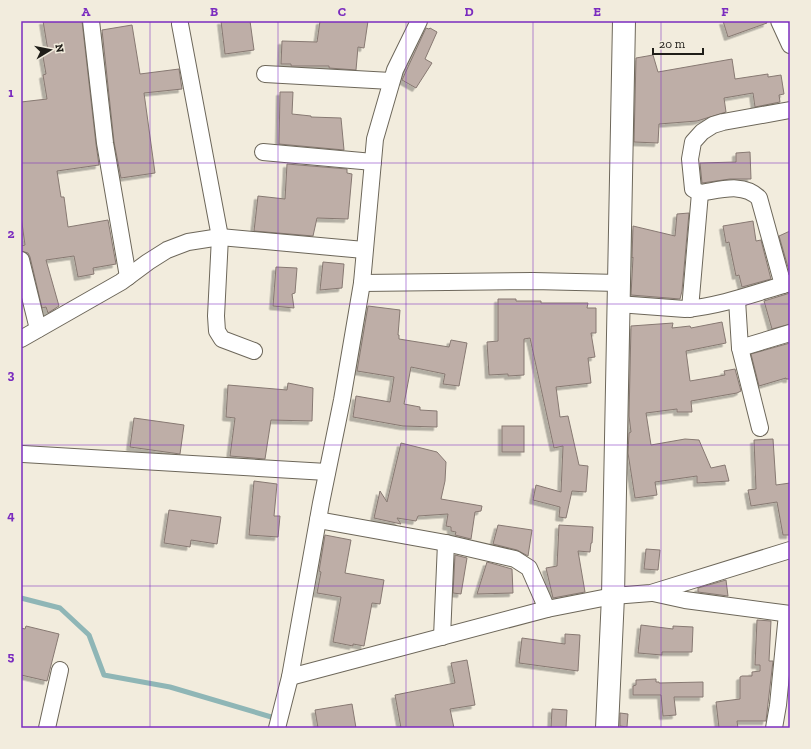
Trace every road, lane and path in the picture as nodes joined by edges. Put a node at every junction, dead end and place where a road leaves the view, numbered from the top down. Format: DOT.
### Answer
graph roads {
  1 [pos="91,21"];
  2 [pos="419,21"];
  3 [pos="624,21"];
  4 [pos="779,21"];
  5 [pos="180,24"];
  6 [pos="790,45"];
  7 [pos="265,74"];
  8 [pos="391,81"];
  9 [pos="790,110"];
  10 [pos="263,152"];
  11 [pos="373,162"];
  12 [pos="700,193"];
  13 [pos="220,237"];
  14 [pos="364,250"];
  15 [pos="21,260"];
  16 [pos="128,277"];
  17 [pos="362,283"];
  18 [pos="786,284"];
  19 [pos="618,294"];
  20 [pos="736,300"];
  21 [pos="690,309"];
  22 [pos="38,329"];
  23 [pos="790,333"];
  24 [pos="21,339"];
  25 [pos="740,348"];
  26 [pos="254,351"];
  27 [pos="760,428"];
  28 [pos="24,454"];
  29 [pos="327,472"];
  30 [pos="318,520"];
  31 [pos="446,544"];
  32 [pos="790,550"];
  33 [pos="651,593"];
  34 [pos="613,596"];
  35 [pos="547,609"];
  36 [pos="789,614"];
  37 [pos="442,637"];
  38 [pos="60,670"];
  39 [pos="290,677"];
  40 [pos="47,728"];
  41 [pos="277,728"];
  42 [pos="607,728"];
  43 [pos="774,728"];
  1 -- 16 [label="street"];
  2 -- 8 [label="street"];
  3 -- 19 [label="main road"];
  4 -- 6 [label="street"];
  5 -- 13 [label="street"];
  7 -- 8 [label="street"];
  8 -- 11 [label="street"];
  9 -- 12 [label="street"];
  10 -- 11 [label="street"];
  11 -- 14 [label="street"];
  12 -- 18 [label="street"];
  12 -- 21 [label="street"];
  13 -- 14 [label="street"];
  13 -- 16 [label="street"];
  13 -- 26 [label="street"];
  14 -- 17 [label="street"];
  15 -- 22 [label="street"];
  16 -- 22 [label="street"];
  17 -- 19 [label="street"];
  17 -- 29 [label="street"];
  18 -- 20 [label="street"];
  19 -- 21 [label="street"];
  19 -- 34 [label="main road"];
  20 -- 21 [label="street"];
  20 -- 25 [label="street"];
  22 -- 24 [label="street"];
  23 -- 25 [label="street"];
  25 -- 27 [label="street"];
  28 -- 29 [label="street"];
  29 -- 30 [label="street"];
  30 -- 31 [label="street"];
  30 -- 39 [label="street"];
  31 -- 35 [label="street"];
  31 -- 37 [label="street"];
  32 -- 33 [label="street"];
  33 -- 34 [label="street"];
  33 -- 36 [label="street"];
  34 -- 35 [label="street"];
  34 -- 42 [label="main road"];
  35 -- 37 [label="street"];
  36 -- 43 [label="street"];
  37 -- 39 [label="street"];
  38 -- 40 [label="street"];
  39 -- 41 [label="street"];
}
